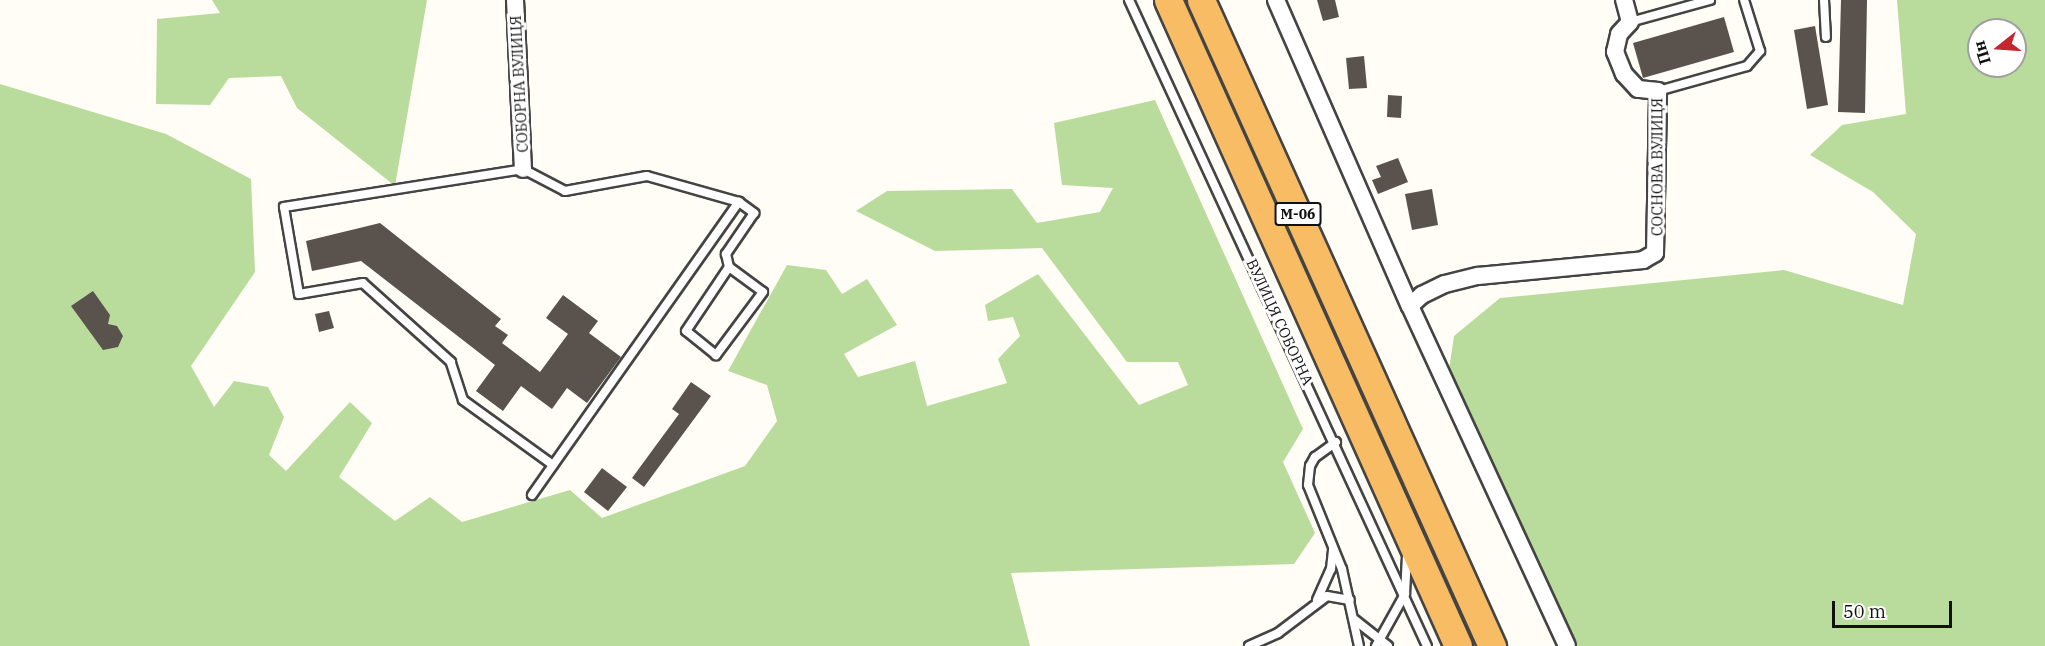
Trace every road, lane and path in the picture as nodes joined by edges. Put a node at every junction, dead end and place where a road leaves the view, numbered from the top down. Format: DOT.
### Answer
graph roads {
  1 [pos="515,0"];
  2 [pos="1129,0"];
  3 [pos="1168,0"];
  4 [pos="1202,0"];
  5 [pos="1276,0"];
  6 [pos="1624,0"];
  7 [pos="1710,0"];
  8 [pos="1744,0"];
  9 [pos="1824,0"];
  10 [pos="1630,22"];
  11 [pos="1826,37"];
  12 [pos="1658,91"];
  13 [pos="523,169"];
  14 [pos="739,202"];
  15 [pos="729,267"];
  16 [pos="1410,306"];
  17 [pos="1336,442"];
  18 [pos="553,465"];
  19 [pos="532,495"];
  20 [pos="1406,532"];
  21 [pos="1333,546"];
  22 [pos="1405,594"];
  23 [pos="1317,600"];
  24 [pos="1350,600"];
  25 [pos="1355,620"];
  26 [pos="1379,637"];
  27 [pos="1249,646"];
  28 [pos="1359,646"];
  29 [pos="1376,646"];
  30 [pos="1388,646"];
  31 [pos="1427,646"];
  32 [pos="1458,646"];
  33 [pos="1492,646"];
  34 [pos="1567,646"];
  1 -- 13 [label="street, СОБОРНА ВУЛИЦЯ"];
  2 -- 17 [label="lane, ВУЛИЦЯ СОБОРНА"];
  3 -- 20 [label="highway, М-06"];
  4 -- 33 [label="highway, М-06"];
  5 -- 16 [label="street"];
  6 -- 10 [label="street"];
  7 -- 10 [label="lane"];
  8 -- 12 [label="lane"];
  9 -- 11 [label="lane"];
  10 -- 12 [label="street, СОСНОВА ВУЛИЦЯ"];
  12 -- 16 [label="street, СОСНОВА ВУЛИЦЯ"];
  13 -- 14 [label="lane"];
  13 -- 18 [label="lane"];
  14 -- 15 [label="lane"];
  14 -- 18 [label="lane"];
  15 -- 15 [label="lane"];
  16 -- 34 [label="street"];
  17 -- 21 [label="lane"];
  17 -- 22 [label="lane, ВУЛИЦЯ СОБОРНА"];
  18 -- 19 [label="lane"];
  20 -- 22 [label="lane"];
  20 -- 32 [label="highway, М-06"];
  21 -- 23 [label="lane"];
  21 -- 24 [label="lane"];
  22 -- 26 [label="lane"];
  22 -- 31 [label="lane, ВУЛИЦЯ СОБОРНА"];
  23 -- 24 [label="lane"];
  23 -- 27 [label="lane"];
  24 -- 25 [label="lane"];
  25 -- 26 [label="lane"];
  25 -- 28 [label="lane"];
  26 -- 29 [label="lane"];
  26 -- 30 [label="lane"];
}
